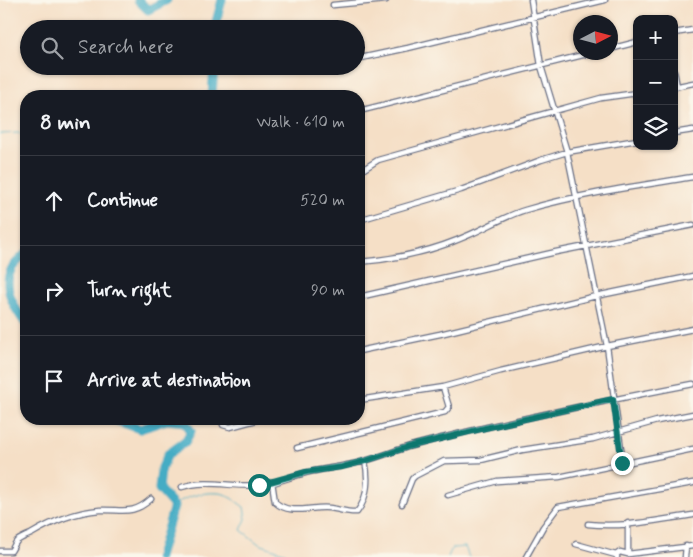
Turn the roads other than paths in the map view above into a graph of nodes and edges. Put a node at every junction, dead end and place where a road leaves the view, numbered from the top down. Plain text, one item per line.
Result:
1 (386, 0) edge
2 (532, 0) edge
3 (605, 0) edge
4 (333, 5) dead end
5 (534, 17) junction
6 (693, 30) edge
7 (678, 32) edge
8 (633, 43) edge
9 (618, 47) edge
10 (365, 57) edge
11 (573, 58) edge
12 (542, 66) junction
13 (693, 83) edge
14 (678, 86) edge
15 (633, 94) edge
16 (365, 110) edge
17 (554, 110) junction
18 (693, 130) edge
19 (678, 132) edge
20 (633, 141) edge
21 (566, 152) junction
22 (365, 168) edge
23 (693, 177) edge
24 (576, 197) junction
25 (365, 218) edge
26 (693, 225) edge
27 (586, 246) junction
28 (365, 262) edge
29 (693, 276) edge
30 (365, 296) edge
31 (596, 296) junction
32 (693, 330) edge
33 (608, 346) junction
34 (365, 350) edge
35 (693, 384) edge
36 (443, 386) junction
37 (365, 399) edge
38 (613, 399) junction
39 (693, 414) edge
40 (223, 425) edge
41 (238, 425) edge
42 (619, 432) junction
43 (297, 448) dead end
44 (693, 449) edge
45 (365, 461) junction
46 (622, 463) junction
47 (272, 482) junction
48 (693, 483) edge
49 (182, 487) dead end
50 (448, 495) dead end
51 (151, 499) dead end
52 (402, 504) dead end
53 (693, 515) edge
54 (628, 523) junction
55 (588, 524) dead end
56 (576, 544) dead end
57 (686, 546) junction
58 (693, 546) edge
59 (0, 551) edge
60 (628, 554) junction
61 (616, 556) edge
62 (526, 557) edge
63 (685, 557) edge

1 - 4 street
2 - 5 street
3 - 5 street
5 - 10 street
5 - 12 street
6 - 7 street
8 - 9 street
11 - 12 street
12 - 16 street
12 - 17 street
13 - 14 street
15 - 17 street
17 - 21 street
17 - 22 street
18 - 19 street
20 - 21 street
21 - 24 street
21 - 25 street
23 - 24 street
24 - 27 street
24 - 28 street
26 - 27 street
27 - 30 street
27 - 31 street
29 - 31 street
31 - 33 street
31 - 34 street
32 - 33 street
33 - 36 street
33 - 38 street
35 - 38 street
36 - 37 street
36 - 43 street
38 - 42 street
38 - 45 street
39 - 42 street
40 - 41 street
42 - 46 street
42 - 52 street
44 - 46 street
45 - 47 street
45 - 47 street
46 - 50 street
47 - 49 street
48 - 62 street
51 - 59 street
53 - 54 street
54 - 55 street
54 - 60 street
56 - 61 street
57 - 58 street
57 - 60 street
57 - 63 street
60 - 61 street

